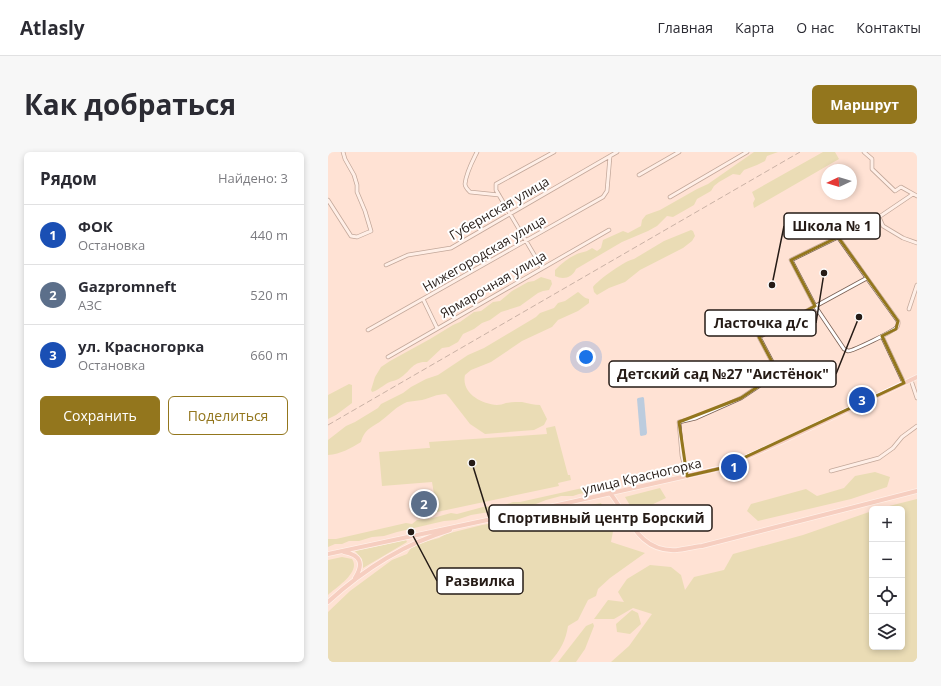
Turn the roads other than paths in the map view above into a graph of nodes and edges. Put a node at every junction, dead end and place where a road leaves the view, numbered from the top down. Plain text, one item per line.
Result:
1 (343, 152) edge
2 (477, 152) edge
3 (554, 152) edge
4 (616, 152) edge
5 (679, 152) edge
6 (747, 152) edge
7 (864, 152) edge
8 (610, 156) junction
9 (639, 175) dead end
10 (913, 194) junction
11 (499, 195) junction
12 (917, 196) edge
13 (670, 197) dead end
14 (328, 200) edge
15 (510, 213) junction
16 (879, 217) junction
17 (609, 230) dead end
18 (838, 237) junction
19 (526, 241) junction
20 (917, 243) edge
21 (386, 265) dead end
22 (542, 268) junction
23 (867, 278) junction
24 (917, 285) edge
25 (423, 299) junction
26 (814, 306) junction
27 (909, 309) dead end
28 (437, 328) junction
29 (368, 330) dead end
30 (882, 336) junction
31 (388, 357) dead end
32 (917, 377) edge
33 (911, 380) junction
34 (904, 383) junction
35 (917, 398) edge
36 (917, 426) edge
37 (831, 471) dead end
38 (687, 476) junction
39 (917, 491) edge
40 (610, 493) junction
41 (472, 523) junction
42 (343, 551) junction
43 (328, 554) edge
44 (354, 580) junction
45 (328, 602) edge

1 - 14 street
2 - 11 street
3 - 11 street
4 - 8 street, Губернская улица
5 - 9 street
6 - 13 street
7 - 10 street
8 - 15 street, Губернская улица
8 - 19 street, Нижегородская улица
10 - 12 street
10 - 16 street
11 - 15 street
15 - 19 street
15 - 21 street, Губернская улица
16 - 18 street
16 - 20 street
17 - 22 street, Ярмарочная улица
18 - 23 street
18 - 26 street
19 - 22 street
19 - 25 street, Нижегородская улица
22 - 28 street, Ярмарочная улица
23 - 26 street
23 - 30 street
24 - 27 street
25 - 28 street
25 - 29 street, Нижегородская улица
26 - 30 street
26 - 38 street
28 - 31 street, Ярмарочная улица
30 - 34 street
32 - 33 main road, улица Красногорка
33 - 34 main road, улица Красногорка
33 - 35 street
34 - 38 main road, улица Красногорка
36 - 37 street
38 - 40 main road, улица Красногорка
39 - 40 main road
40 - 41 main road, улица Красногорка
41 - 42 main road
41 - 44 main road
42 - 43 main road
42 - 44 main road
44 - 45 main road

